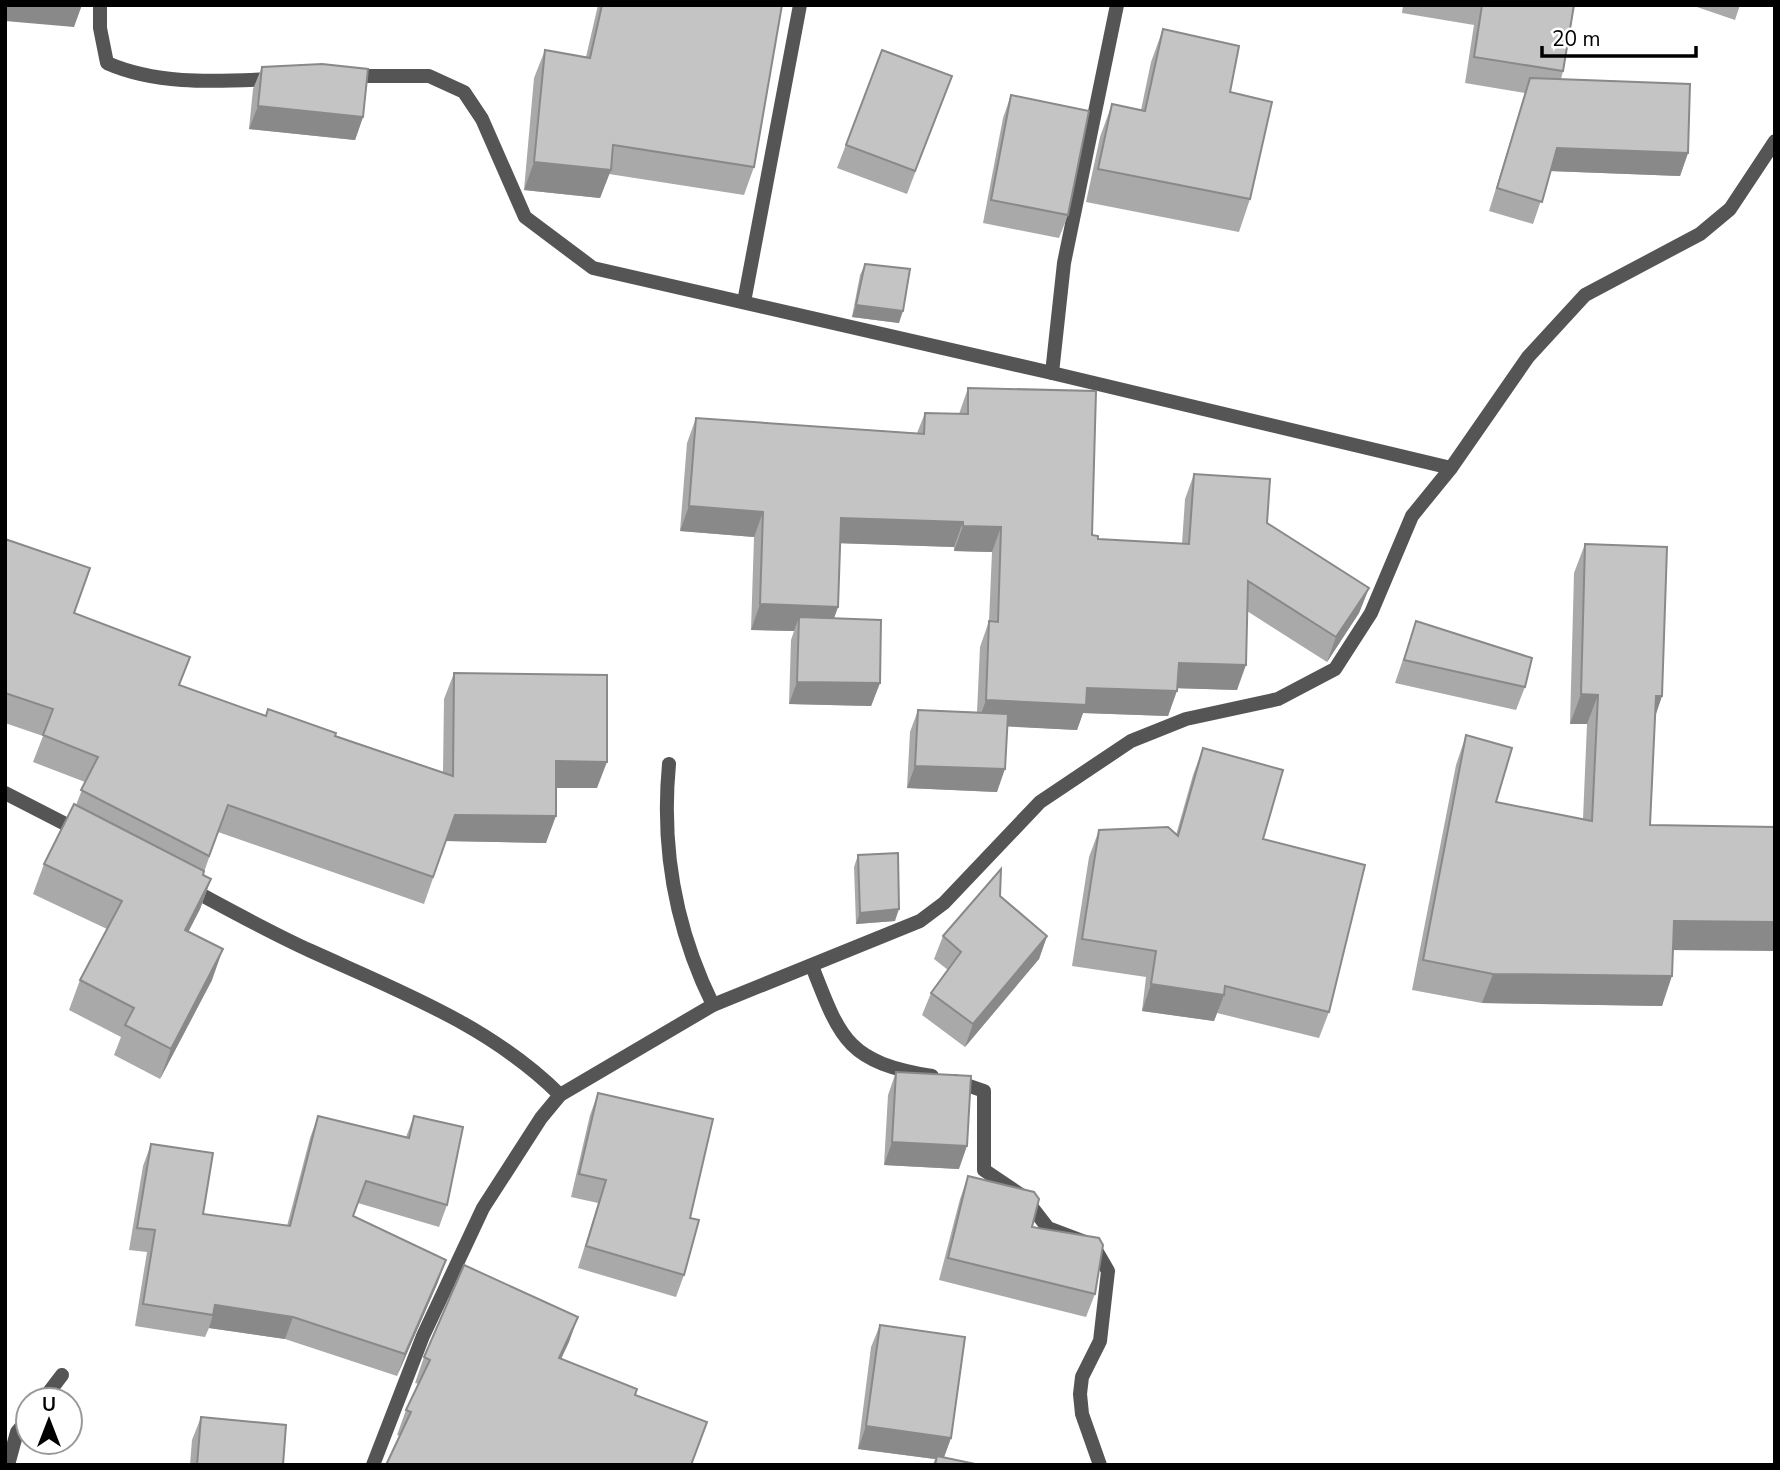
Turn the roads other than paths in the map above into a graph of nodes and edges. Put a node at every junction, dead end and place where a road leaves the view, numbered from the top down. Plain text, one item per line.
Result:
1 (100, 5) edge
2 (800, 5) edge
3 (1117, 5) edge
4 (327, 76) edge
5 (287, 78) edge
6 (1775, 141) edge
7 (744, 302) junction
8 (1052, 373) junction
9 (1451, 468) junction
10 (669, 764) dead end
11 (5, 793) edge
12 (90, 837) edge
13 (176, 881) edge
14 (812, 966) junction
15 (713, 1005) junction
16 (560, 1095) junction
17 (62, 1375) dead end
18 (54, 1386) edge
19 (14, 1443) edge
20 (8, 1465) edge
21 (373, 1465) edge
22 (1100, 1465) edge

1 - 5 street
2 - 7 street
3 - 8 street
4 - 7 street
6 - 9 street
7 - 8 street
8 - 9 street
9 - 14 street
10 - 15 street
11 - 12 street
13 - 16 street
14 - 15 street
14 - 22 street
15 - 16 street
16 - 21 street
17 - 18 street
19 - 20 street

